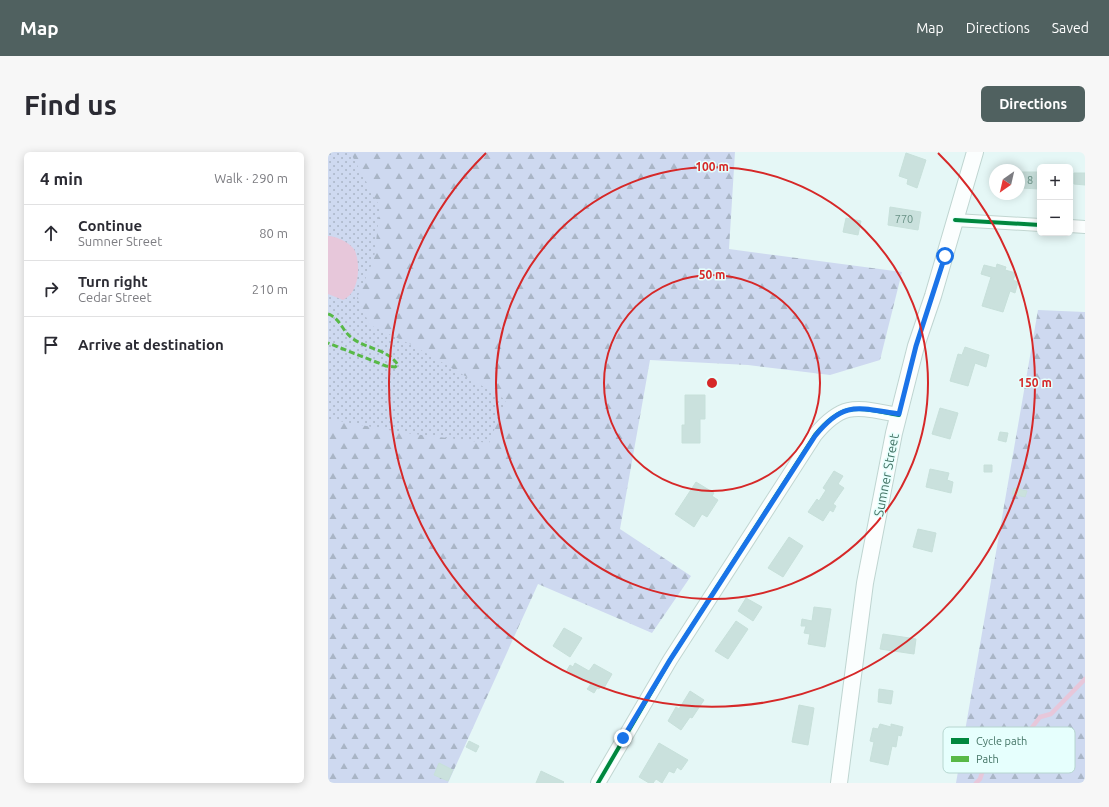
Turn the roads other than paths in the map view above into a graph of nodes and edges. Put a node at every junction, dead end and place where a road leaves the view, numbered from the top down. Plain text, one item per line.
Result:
1 (976, 152) edge
2 (955, 220) junction
3 (1037, 224) edge
4 (1073, 226) edge
5 (1085, 227) edge
6 (899, 414) junction
7 (598, 783) edge
8 (839, 783) edge

1 - 2 main road, Sumner Street
2 - 3 street
2 - 6 main road, Sumner Street
4 - 5 street
6 - 7 street
6 - 8 main road, Sumner Street

